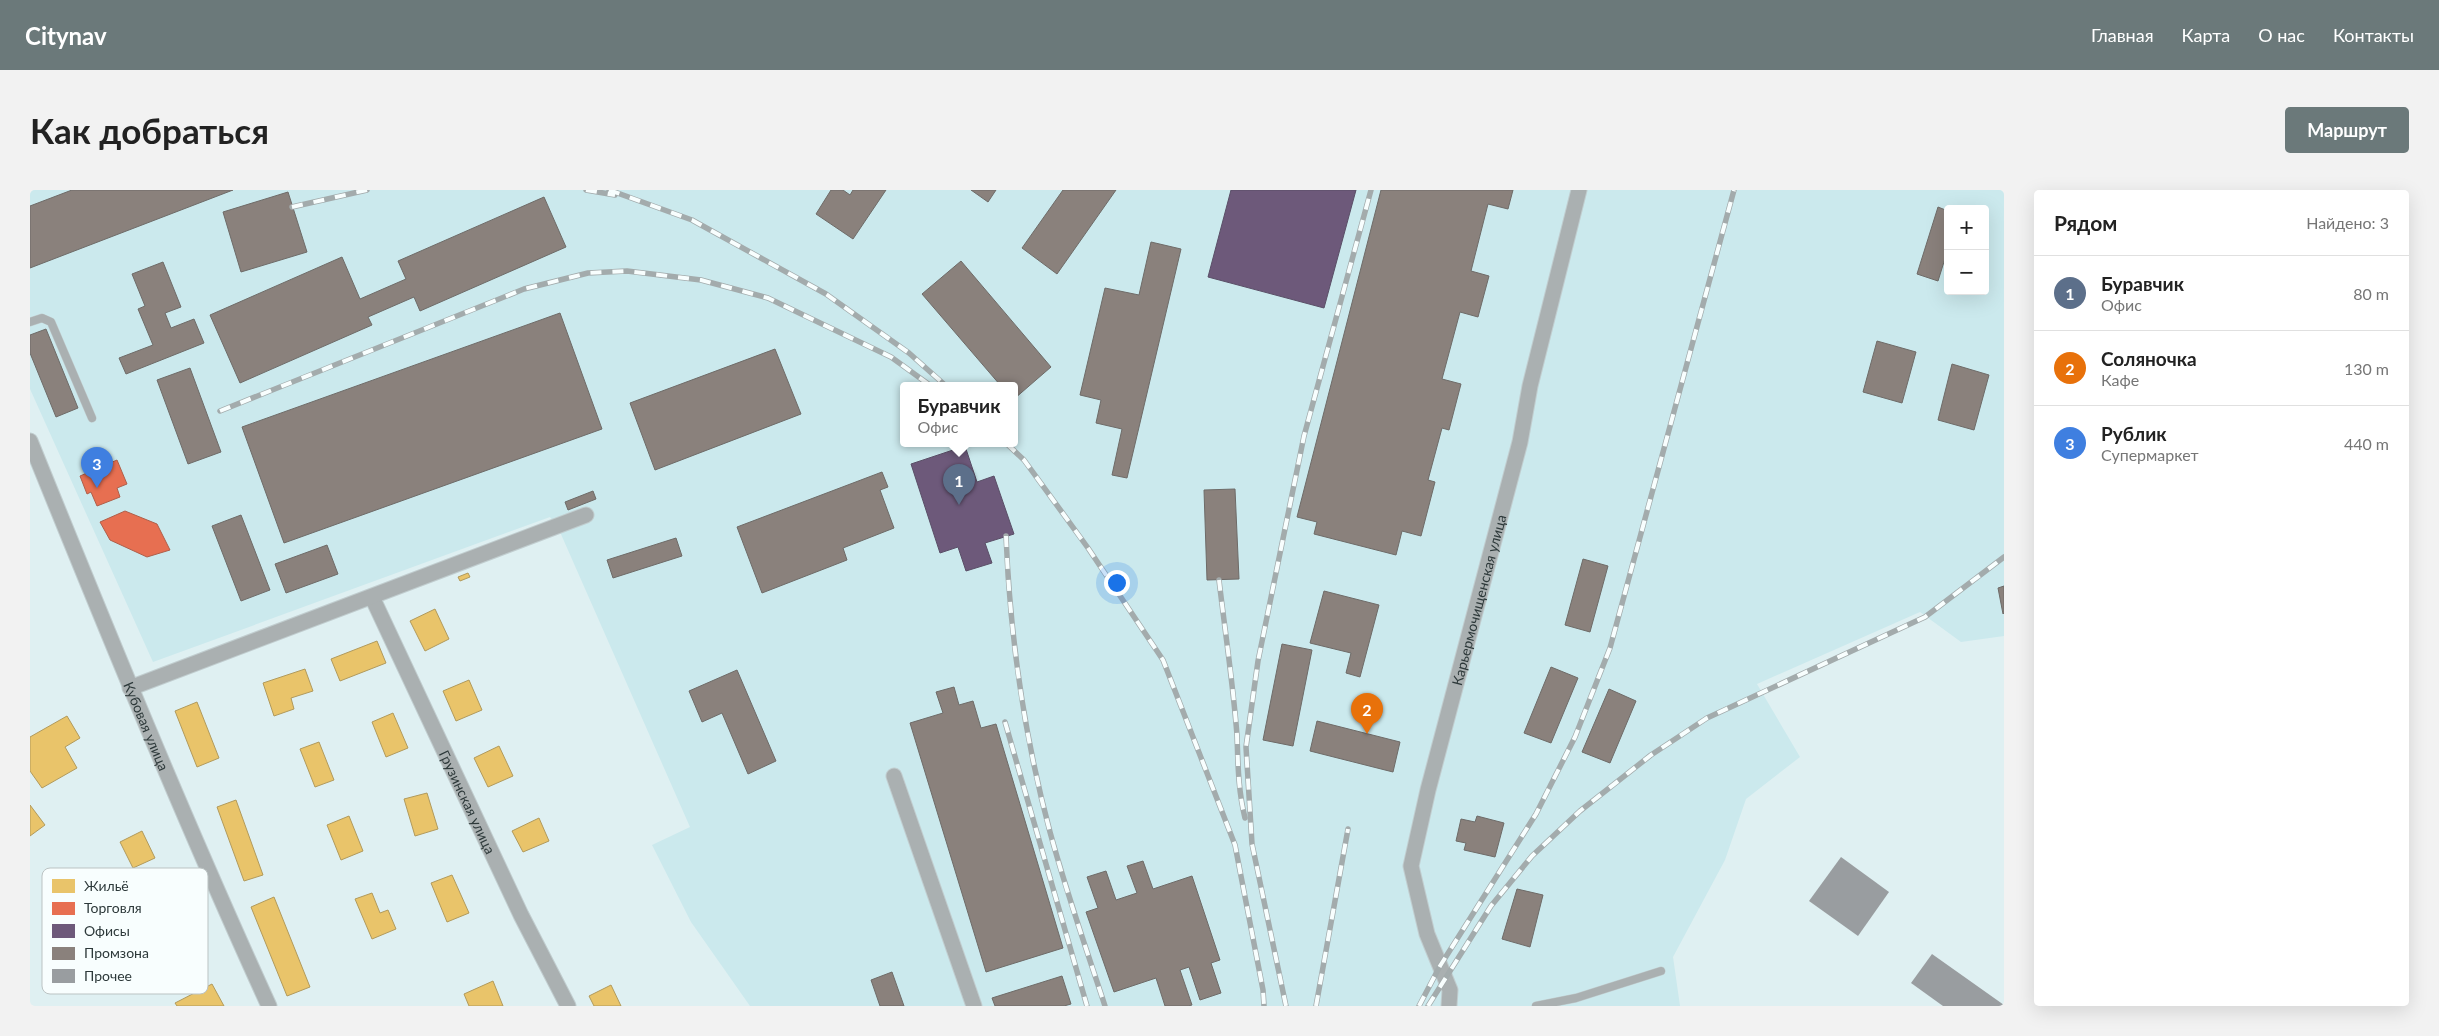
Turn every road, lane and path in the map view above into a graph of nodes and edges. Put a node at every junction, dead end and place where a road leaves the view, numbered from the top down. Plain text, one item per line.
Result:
1 (1579, 190) edge
2 (30, 322) edge
3 (92, 418) dead end
4 (30, 441) edge
5 (586, 515) dead end
6 (372, 596) junction
7 (130, 688) junction
8 (894, 776) dead end
9 (207, 868) edge
10 (208, 870) edge
11 (1661, 971) dead end
12 (269, 1006) edge
13 (568, 1006) edge
14 (974, 1006) edge
15 (1449, 1006) edge
16 (1536, 1006) edge

1 - 15 street, Карьермочищенская улица
2 - 3 lane
4 - 7 street, Кубовая улица
5 - 6 street
6 - 7 street
6 - 13 street, Грузинская улица
7 - 9 street, Кубовая улица
8 - 14 street
10 - 12 street, Кубовая улица
11 - 16 lane

